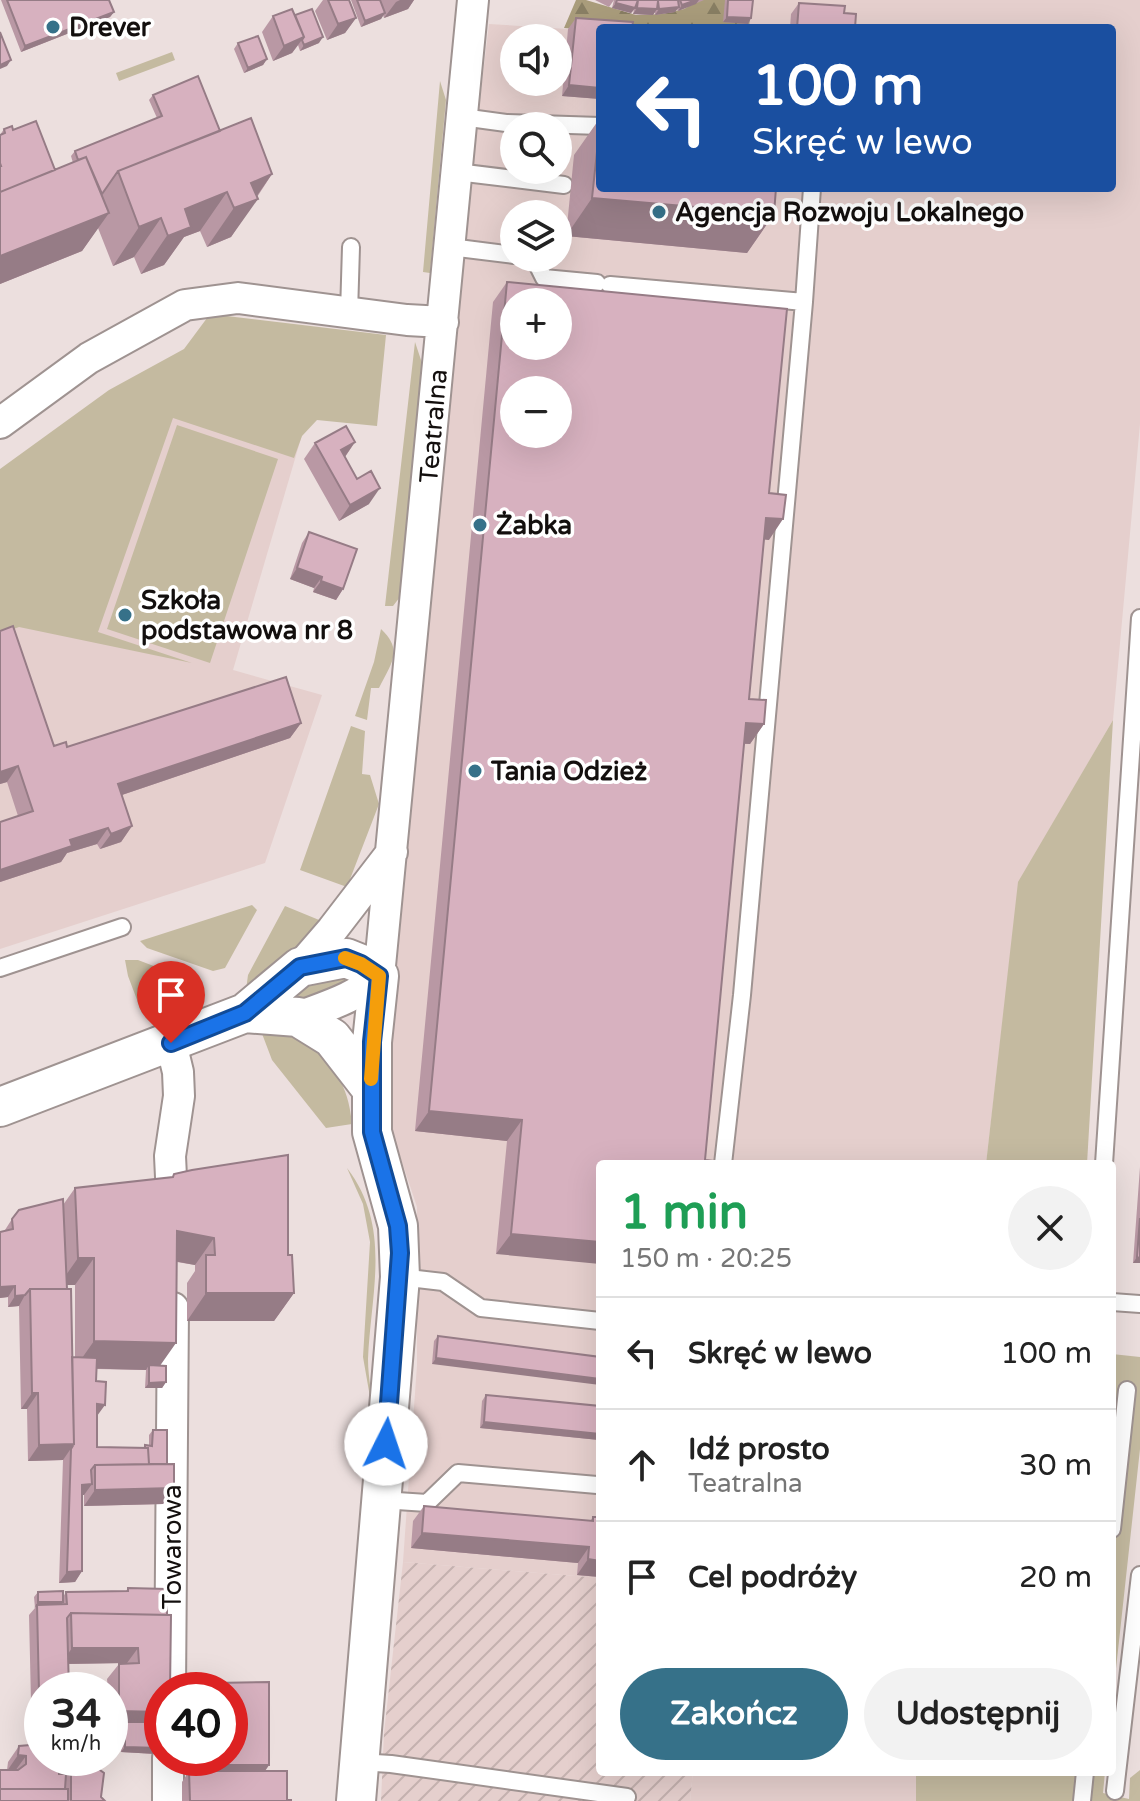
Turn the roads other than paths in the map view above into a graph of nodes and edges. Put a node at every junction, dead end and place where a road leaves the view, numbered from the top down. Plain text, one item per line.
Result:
1 (473, 0) edge
2 (462, 117) junction
3 (596, 126) edge
4 (457, 172) junction
5 (564, 185) dead end
6 (812, 192) edge
7 (351, 247) dead end
8 (450, 247) junction
9 (500, 253) edge
10 (541, 272) edge
11 (804, 302) junction
12 (349, 313) junction
13 (443, 322) junction
14 (0, 423) edge
15 (1140, 618) edge
16 (392, 852) junction
17 (122, 927) dead end
18 (300, 967) junction
19 (0, 968) edge
20 (379, 976) junction
21 (245, 1013) junction
22 (298, 1017) junction
23 (171, 1043) junction
24 (370, 1087) junction
25 (0, 1107) edge
26 (723, 1160) edge
27 (1104, 1160) edge
28 (172, 1198) edge
29 (173, 1277) edge
30 (400, 1277) junction
31 (1116, 1302) edge
32 (1140, 1304) edge
33 (596, 1321) edge
34 (1127, 1390) dead end
35 (596, 1485) edge
36 (1116, 1492) edge
37 (382, 1500) junction
38 (1140, 1575) edge
39 (1136, 1656) edge
40 (170, 1672) edge
41 (359, 1762) junction
42 (168, 1776) edge
43 (1085, 1776) edge
44 (1115, 1791) dead end
45 (627, 1797) dead end
46 (168, 1801) edge
47 (356, 1801) edge
48 (1082, 1801) edge

1 - 2 street, Teatralna
2 - 3 lane
2 - 4 street, Teatralna
4 - 5 lane
4 - 8 street, Teatralna
6 - 11 lane
7 - 12 lane
8 - 9 lane
8 - 13 street, Teatralna
10 - 11 lane
11 - 26 lane
12 - 13 street
12 - 14 street
13 - 16 street, Teatralna
15 - 27 lane
16 - 18 street
16 - 20 street, Teatralna
17 - 19 lane
18 - 20 street
18 - 21 street
20 - 22 street
20 - 24 street
21 - 22 street
21 - 23 street
22 - 24 street
23 - 25 street
23 - 28 street
24 - 30 street
29 - 40 street, Towarowa
30 - 33 lane
30 - 37 street
31 - 32 lane
34 - 36 lane
35 - 37 lane
37 - 41 street
38 - 39 lane
39 - 44 lane
41 - 45 lane
41 - 47 street
42 - 46 street
43 - 48 lane

